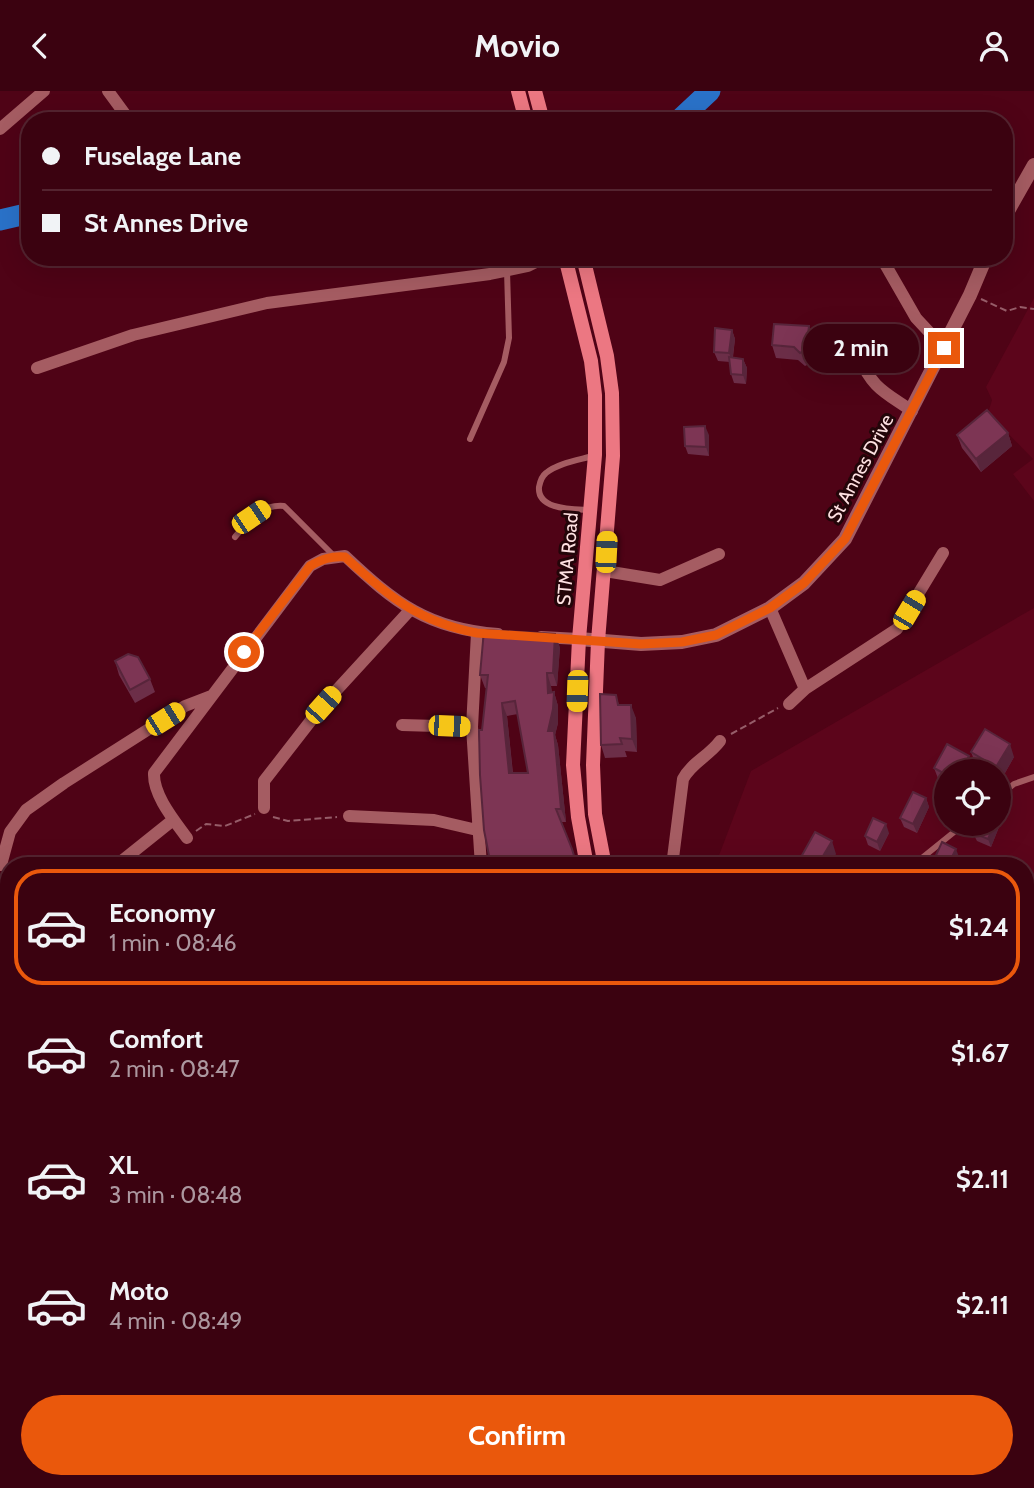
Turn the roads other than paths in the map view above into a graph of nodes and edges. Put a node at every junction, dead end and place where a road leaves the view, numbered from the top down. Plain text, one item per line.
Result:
1 (43, 91) edge
2 (108, 91) edge
3 (519, 91) edge
4 (535, 91) edge
5 (123, 112) edge
6 (524, 112) edge
7 (541, 112) edge
8 (0, 129) edge
9 (1034, 165) edge
10 (1013, 202) edge
11 (528, 266) edge
12 (567, 266) edge
13 (585, 266) edge
14 (886, 266) edge
15 (982, 266) edge
16 (507, 271) junction
17 (944, 348) junction
18 (858, 355) dead end
19 (37, 367) dead end
20 (912, 411) junction
21 (470, 439) dead end
22 (595, 455) junction
23 (590, 510) junction
24 (234, 537) dead end
25 (943, 553) dead end
26 (719, 554) dead end
27 (334, 556) junction
28 (605, 572) junction
29 (770, 608) junction
30 (411, 609) junction
31 (477, 633) junction
32 (579, 639) junction
33 (598, 641) junction
34 (805, 689) junction
35 (211, 695) junction
36 (789, 704) road end
37 (402, 725) dead end
38 (472, 727) junction
39 (720, 741) road end
40 (1034, 777) edge
41 (1011, 786) edge
42 (264, 808) road end
43 (349, 815) road end
44 (173, 820) junction
45 (477, 830) junction
46 (949, 836) edge
47 (187, 838) road end
48 (3, 857) edge
49 (126, 857) edge
50 (480, 857) edge
51 (585, 857) edge
52 (603, 857) edge
53 (672, 857) edge
54 (923, 857) edge

1 - 8 street
2 - 5 street
3 - 6 main road
4 - 7 main road
9 - 10 street
11 - 16 street
12 - 22 main road, STMA Road
13 - 28 main road, STMA Road
14 - 17 street
15 - 17 street, St Annes Drive
16 - 19 street
16 - 21 lane
17 - 20 street, St Annes Drive
18 - 20 street
20 - 29 street, St Annes Drive
22 - 23 main road, STMA Road
22 - 23 lane
23 - 32 main road, STMA Road
24 - 27 lane
25 - 34 street
26 - 28 street
27 - 30 street
27 - 35 street
28 - 33 main road, STMA Road
29 - 33 street, St Annes Drive
29 - 34 street
30 - 31 street
30 - 42 street
31 - 32 street
31 - 38 street
32 - 33 street, St Annes Drive
32 - 51 main road, STMA Road
33 - 52 main road, STMA Road
34 - 36 street
35 - 44 street
35 - 48 street
37 - 38 street
38 - 45 street
39 - 53 street
40 - 41 lane
43 - 45 street
44 - 47 street
44 - 49 street
45 - 50 street
46 - 54 lane

